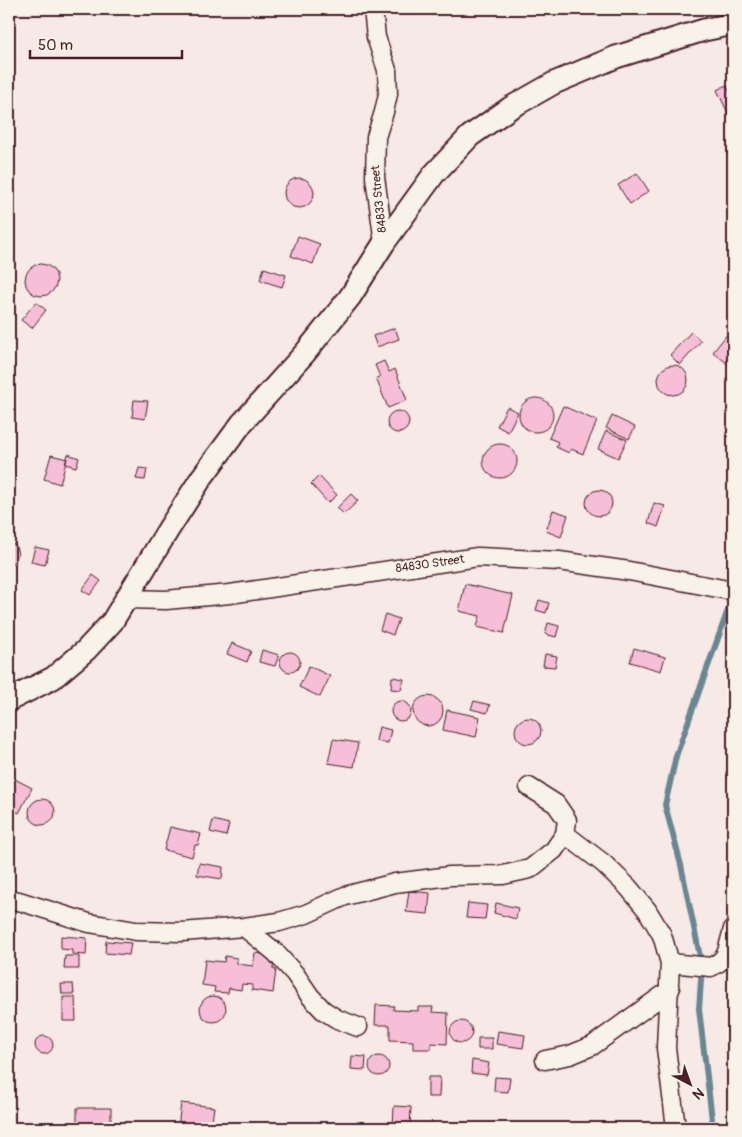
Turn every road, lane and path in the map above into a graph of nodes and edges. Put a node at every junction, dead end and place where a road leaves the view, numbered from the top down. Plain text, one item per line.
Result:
1 (373, 9) edge
2 (733, 24) edge
3 (384, 244) junction
4 (733, 591) edge
5 (126, 599) junction
6 (9, 700) edge
7 (529, 787) dead end
8 (565, 834) junction
9 (12, 896) edge
10 (244, 927) junction
11 (733, 929) edge
12 (670, 962) junction
13 (670, 990) junction
14 (358, 1028) dead end
15 (545, 1060) dead end
16 (676, 1128) edge

1 - 3 street, 84833 Street
2 - 3 street
3 - 5 street
4 - 5 street, 84830 Street
5 - 6 street
7 - 8 street
8 - 10 street
8 - 12 street
9 - 10 street
10 - 14 street
11 - 12 street
12 - 13 street
13 - 15 street
13 - 16 street

